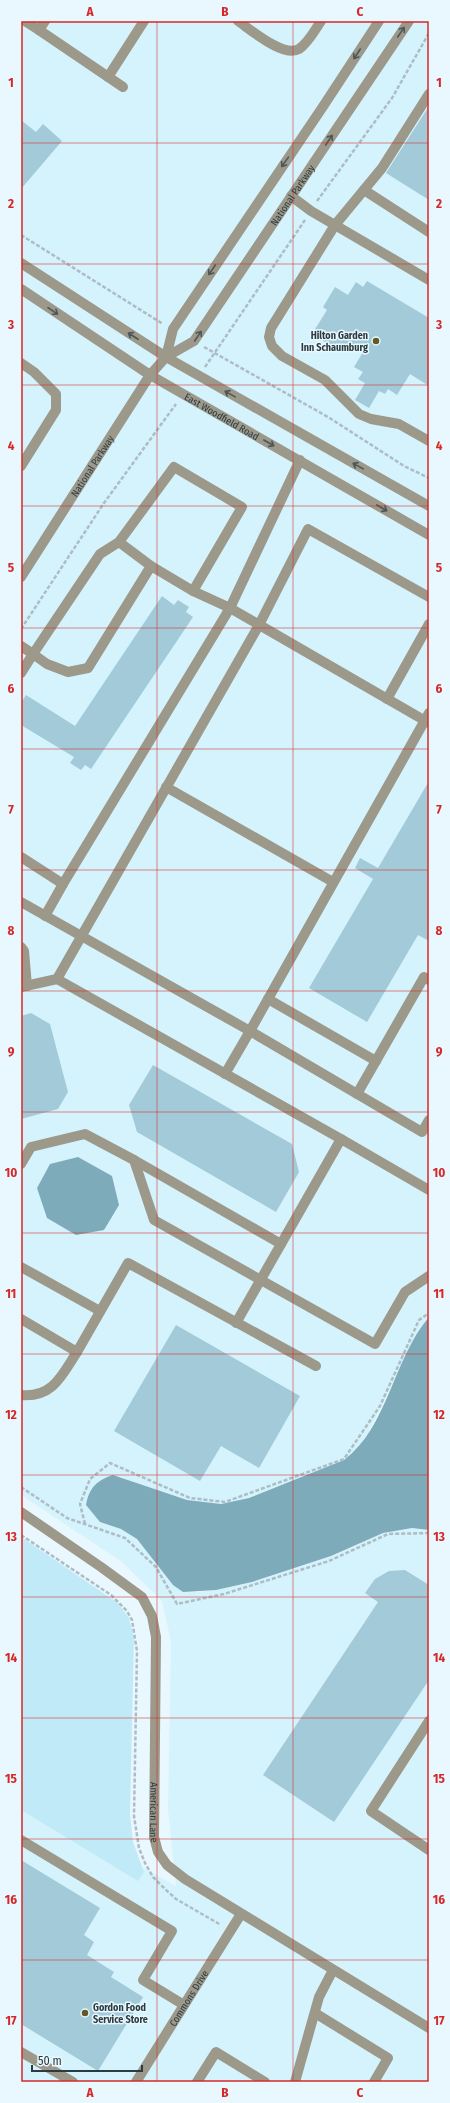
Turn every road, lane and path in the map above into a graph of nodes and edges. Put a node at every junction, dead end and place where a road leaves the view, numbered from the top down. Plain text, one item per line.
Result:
1 (25, 21) edge
2 (45, 21) edge
3 (144, 21) edge
4 (238, 21) edge
5 (321, 21) edge
6 (379, 21) edge
7 (408, 21) edge
8 (39, 30) junction
9 (429, 33) edge
10 (108, 77) junction
11 (124, 87) dead end
12 (429, 94) edge
13 (364, 190) junction
14 (291, 196) junction
15 (311, 211) junction
16 (335, 225) junction
17 (429, 232) edge
18 (21, 235) edge
19 (21, 263) edge
20 (429, 280) edge
21 (21, 290) edge
22 (154, 319) dead end
23 (166, 357) junction
24 (21, 363) edge
25 (150, 375) junction
26 (168, 414) dead end
27 (429, 441) edge
28 (300, 460) junction
29 (21, 466) edge
30 (429, 478) edge
31 (429, 506) edge
32 (429, 535) edge
33 (119, 542) junction
34 (151, 566) junction
35 (21, 577) edge
36 (192, 590) junction
37 (429, 597) edge
38 (230, 608) junction
39 (429, 624) edge
40 (259, 625) junction
41 (21, 629) edge
42 (21, 646) edge
43 (33, 654) junction
44 (21, 673) edge
45 (387, 699) junction
46 (427, 719) edge
47 (166, 787) junction
48 (21, 857) edge
49 (333, 882) junction
50 (64, 884) junction
51 (21, 902) edge
52 (45, 916) junction
53 (80, 936) junction
54 (21, 947) edge
55 (429, 968) edge
56 (57, 979) junction
57 (426, 979) edge
58 (24, 987) edge
59 (268, 999) junction
60 (250, 1031) junction
61 (376, 1061) junction
62 (225, 1074) junction
63 (357, 1094) junction
64 (429, 1120) edge
65 (341, 1139) junction
66 (134, 1160) junction
67 (21, 1164) edge
68 (429, 1190) edge
69 (281, 1244) junction
70 (21, 1266) edge
71 (429, 1276) edge
72 (260, 1280) junction
73 (100, 1311) junction
74 (429, 1313) edge
75 (21, 1319) edge
76 (236, 1323) junction
77 (77, 1352) junction
78 (316, 1366) dead end
79 (21, 1395) edge
80 (21, 1487) edge
81 (21, 1512) edge
82 (85, 1524) junction
83 (429, 1533) edge
84 (21, 1535) edge
85 (429, 1721) edge
86 (21, 1840) edge
87 (429, 1850) edge
88 (241, 1914) junction
89 (230, 1931) junction
90 (333, 1970) junction
91 (184, 2006) junction
92 (315, 2013) junction
93 (429, 2028) edge
94 (21, 2052) edge
95 (74, 2082) edge
96 (136, 2082) edge
97 (197, 2082) edge
98 (265, 2082) edge
99 (295, 2082) edge
100 (374, 2082) edge

1 - 8 street
2 - 8 street
3 - 10 street
4 - 5 street
6 -> 23 street, National Parkway
14 -> 7 street, National Parkway
8 - 10 street
9 - 15 path
10 - 11 street
12 - 13 street
13 - 16 street
13 - 17 street
14 - 15 street
23 -> 14 street, National Parkway
15 - 16 street
15 - 30 path
16 - 20 street
16 - 27 street
18 - 22 path
23 -> 19 street
21 -> 25 street, East Woodfield Road
23 - 25 street, National Parkway
31 -> 23 street
24 - 29 street
25 -> 28 street, East Woodfield Road
25 - 35 street, National Parkway
26 - 41 path
28 -> 32 street, East Woodfield Road
28 - 38 street
33 - 34 street
33 - 36 street
33 - 43 street
34 - 36 street
34 - 43 street
36 - 38 street
37 - 40 street
38 - 40 street
38 - 50 street
39 - 45 street
40 - 45 street
40 - 47 street
42 - 43 street
43 - 44 street
45 - 46 street
46 - 49 street
47 - 49 street
47 - 53 street
48 - 50 street
49 - 59 street
50 - 52 street
51 - 52 street
52 - 53 street
53 - 56 street
53 - 60 street
54 - 58 street
55 - 57 street
56 - 58 street
56 - 62 street
57 - 61 street
59 - 60 street
59 - 61 street
60 - 62 street
60 - 63 street
61 - 63 street
62 - 65 street
63 - 64 street
65 - 68 street
65 - 69 street
66 - 67 street
66 - 69 street
66 - 72 street
69 - 72 street
70 - 73 street
71 - 72 street
72 - 76 street
73 - 76 street
73 - 77 street
74 - 82 path
75 - 77 street
76 - 78 street
77 - 79 street
80 - 82 path
81 - 88 street, American Lane
82 - 83 path
84 - 89 path
85 - 87 street
86 - 91 street
88 - 89 street, Commons Drive
88 - 90 street, American Lane
89 - 91 street, Commons Drive
90 - 92 street
90 - 93 street, American Lane
91 - 96 street, Commons Drive
92 - 99 street
92 - 100 street
94 - 95 street
97 - 98 street

